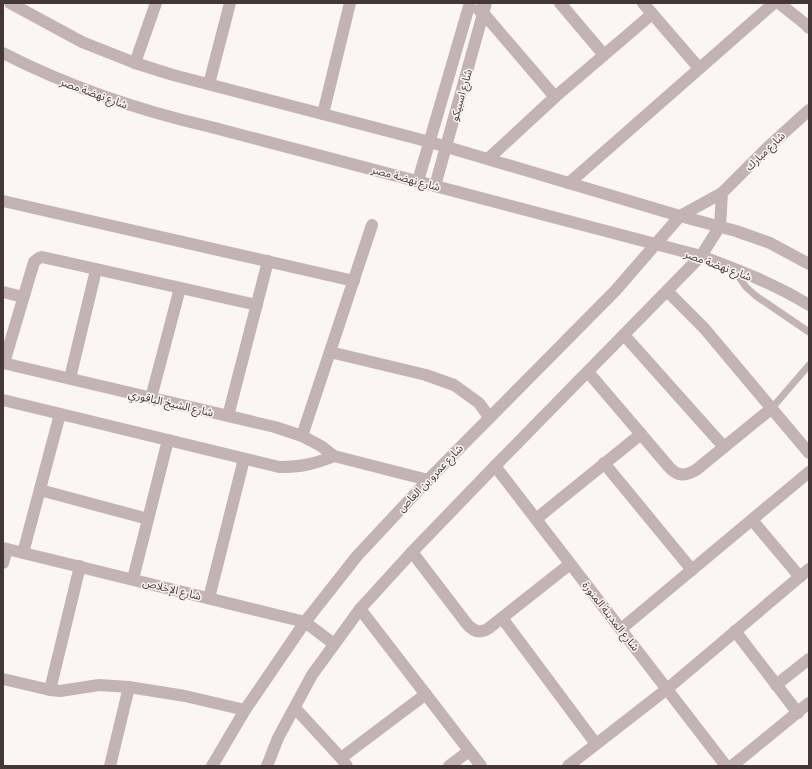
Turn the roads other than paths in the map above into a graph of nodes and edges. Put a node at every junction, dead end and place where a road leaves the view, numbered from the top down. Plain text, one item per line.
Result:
1 (10, 3) edge
2 (156, 3) edge
3 (230, 3) edge
4 (350, 3) edge
5 (470, 3) edge
6 (560, 3) edge
7 (643, 3) edge
8 (774, 3) edge
9 (779, 3) edge
10 (485, 9) edge
11 (652, 14) junction
12 (809, 28) edge
13 (3, 53) edge
14 (604, 55) junction
15 (135, 63) junction
16 (699, 68) junction
17 (209, 84) junction
18 (555, 97) junction
19 (809, 110) edge
20 (323, 114) junction
21 (430, 142) junction
22 (446, 147) junction
23 (488, 159) junction
24 (418, 182) junction
25 (569, 183) junction
26 (435, 186) junction
27 (722, 193) junction
28 (3, 201) edge
29 (680, 216) junction
30 (372, 225) dead end
31 (720, 226) junction
32 (656, 244) junction
33 (701, 256) junction
34 (268, 261) junction
35 (809, 264) edge
36 (730, 267) junction
37 (96, 270) junction
38 (354, 280) junction
39 (180, 288) junction
40 (667, 291) junction
41 (3, 292) edge
42 (23, 297) junction
43 (257, 305) junction
44 (809, 305) edge
45 (809, 332) edge
46 (624, 335) junction
47 (330, 352) junction
48 (3, 363) edge
49 (809, 365) edge
50 (588, 372) junction
51 (70, 378) junction
52 (151, 398) junction
53 (3, 402) edge
54 (772, 408) junction
55 (60, 414) junction
56 (228, 416) junction
57 (489, 417) junction
58 (641, 434) junction
59 (302, 436) junction
60 (168, 440) junction
61 (724, 447) junction
62 (809, 453) edge
63 (334, 456) junction
64 (244, 459) junction
65 (604, 463) junction
66 (495, 466) junction
67 (809, 472) edge
68 (428, 480) junction
69 (40, 490) junction
70 (148, 519) junction
71 (536, 519) junction
72 (752, 520) junction
73 (5, 548) edge
74 (412, 552) junction
75 (23, 553) junction
76 (3, 563) edge
77 (570, 564) junction
78 (80, 566) junction
79 (692, 570) junction
80 (804, 573) edge
81 (133, 579) junction
82 (209, 598) junction
83 (360, 609) junction
84 (502, 618) junction
85 (305, 622) junction
86 (621, 629) junction
87 (735, 632) junction
88 (334, 644) junction
89 (809, 659) edge
90 (3, 679) edge
91 (776, 685) junction
92 (129, 687) junction
93 (667, 689) junction
94 (50, 690) junction
95 (426, 694) junction
96 (809, 703) edge
97 (295, 708) junction
98 (246, 710) junction
99 (798, 712) junction
100 (596, 744) junction
101 (469, 751) junction
102 (344, 762) edge
103 (110, 766) edge
104 (212, 766) edge
105 (267, 766) edge
106 (449, 766) edge
107 (481, 766) edge
108 (568, 766) edge
109 (726, 766) edge
110 (732, 766) edge

1 - 15 street
2 - 15 street
3 - 17 street
4 - 20 street
5 - 10 street
5 - 21 street, شارع اسبيكو
6 - 14 street
7 - 11 street
8 - 16 street
9 - 12 street
10 - 18 street
10 - 22 street, شارع اسبيكو
11 - 14 street
11 - 16 street
13 - 24 street, شارع نهضة مصر
14 - 18 street
15 - 17 street
16 - 25 street
17 - 20 street
18 - 23 street
19 - 27 street, شارع مبارك
20 - 21 street
21 - 22 street
21 - 24 street, شارع اسبيكو
22 - 23 street
22 - 26 street, شارع اسبيكو
23 - 25 street
24 - 26 street, شارع نهضة مصر
25 - 29 street
26 - 32 street, شارع نهضة مصر
27 - 29 street, شارع مبارك
27 - 31 street
28 - 34 street
29 - 31 street
29 - 32 street, شارع عمرو بن العاص
30 - 38 street
31 - 33 street
31 - 35 street
32 - 33 street, شارع نهضة مصر
32 - 57 street, شارع عمرو بن العاص
33 - 36 street, شارع نهضة مصر
33 - 40 street
34 - 38 street
34 - 43 street
36 - 44 street, شارع نهضة مصر
36 - 45 lane
37 - 39 street
37 - 42 street
37 - 51 street
38 - 47 street
39 - 43 street
39 - 52 street
40 - 46 street
40 - 54 street
41 - 42 street
42 - 48 street
43 - 56 street
46 - 50 street
46 - 61 street
47 - 57 street
47 - 59 street
48 - 51 street, شارع الشيخ الباقوري
49 - 54 lane
50 - 58 street
50 - 66 street
51 - 52 street, شارع الشيخ الباقوري
52 - 56 street, شارع الشيخ الباقوري
53 - 55 street
54 - 61 street
54 - 62 street
55 - 60 street
55 - 69 street
56 - 59 street, شارع الشيخ الباقوري
57 - 68 street, شارع عمرو بن العاص
58 - 61 street
58 - 65 street
59 - 63 street, شارع الشيخ الباقوري
60 - 64 street
60 - 70 street
63 - 64 street
63 - 68 street, شارع الشيخ الباقوري
64 - 82 street
65 - 71 street
65 - 79 street
66 - 71 street, شارع المدينة المنورة
66 - 74 street
67 - 72 street
68 - 85 street, شارع عمرو بن العاص
69 - 70 street
69 - 75 street
70 - 81 street
71 - 77 street, شارع المدينة المنورة
72 - 79 street
72 - 80 street
73 - 75 street, شارع الإخلاص
73 - 76 street
74 - 83 street
74 - 84 street
75 - 78 street, شارع الإخلاص
77 - 84 street
77 - 86 street, شارع المدينة المنورة
78 - 81 street, شارع الإخلاص
78 - 94 street
79 - 86 street
80 - 87 street
81 - 82 street, شارع الإخلاص
82 - 85 street, شارع الإخلاص
83 - 88 street
83 - 95 street
84 - 100 street
85 - 88 street, شارع الإخلاص
85 - 98 street, شارع عمرو بن العاص
86 - 93 street, شارع المدينة المنورة
87 - 91 street
87 - 93 street
88 - 97 street
89 - 91 street
90 - 94 street
91 - 99 street
92 - 94 street
92 - 98 street
92 - 103 street
93 - 100 street
93 - 109 street, شارع المدينة المنورة
95 - 101 street
95 - 102 street
96 - 99 street
97 - 102 street
97 - 105 street
98 - 104 street, شارع عمرو بن العاص
99 - 110 street
100 - 108 street
101 - 106 street
101 - 107 street

